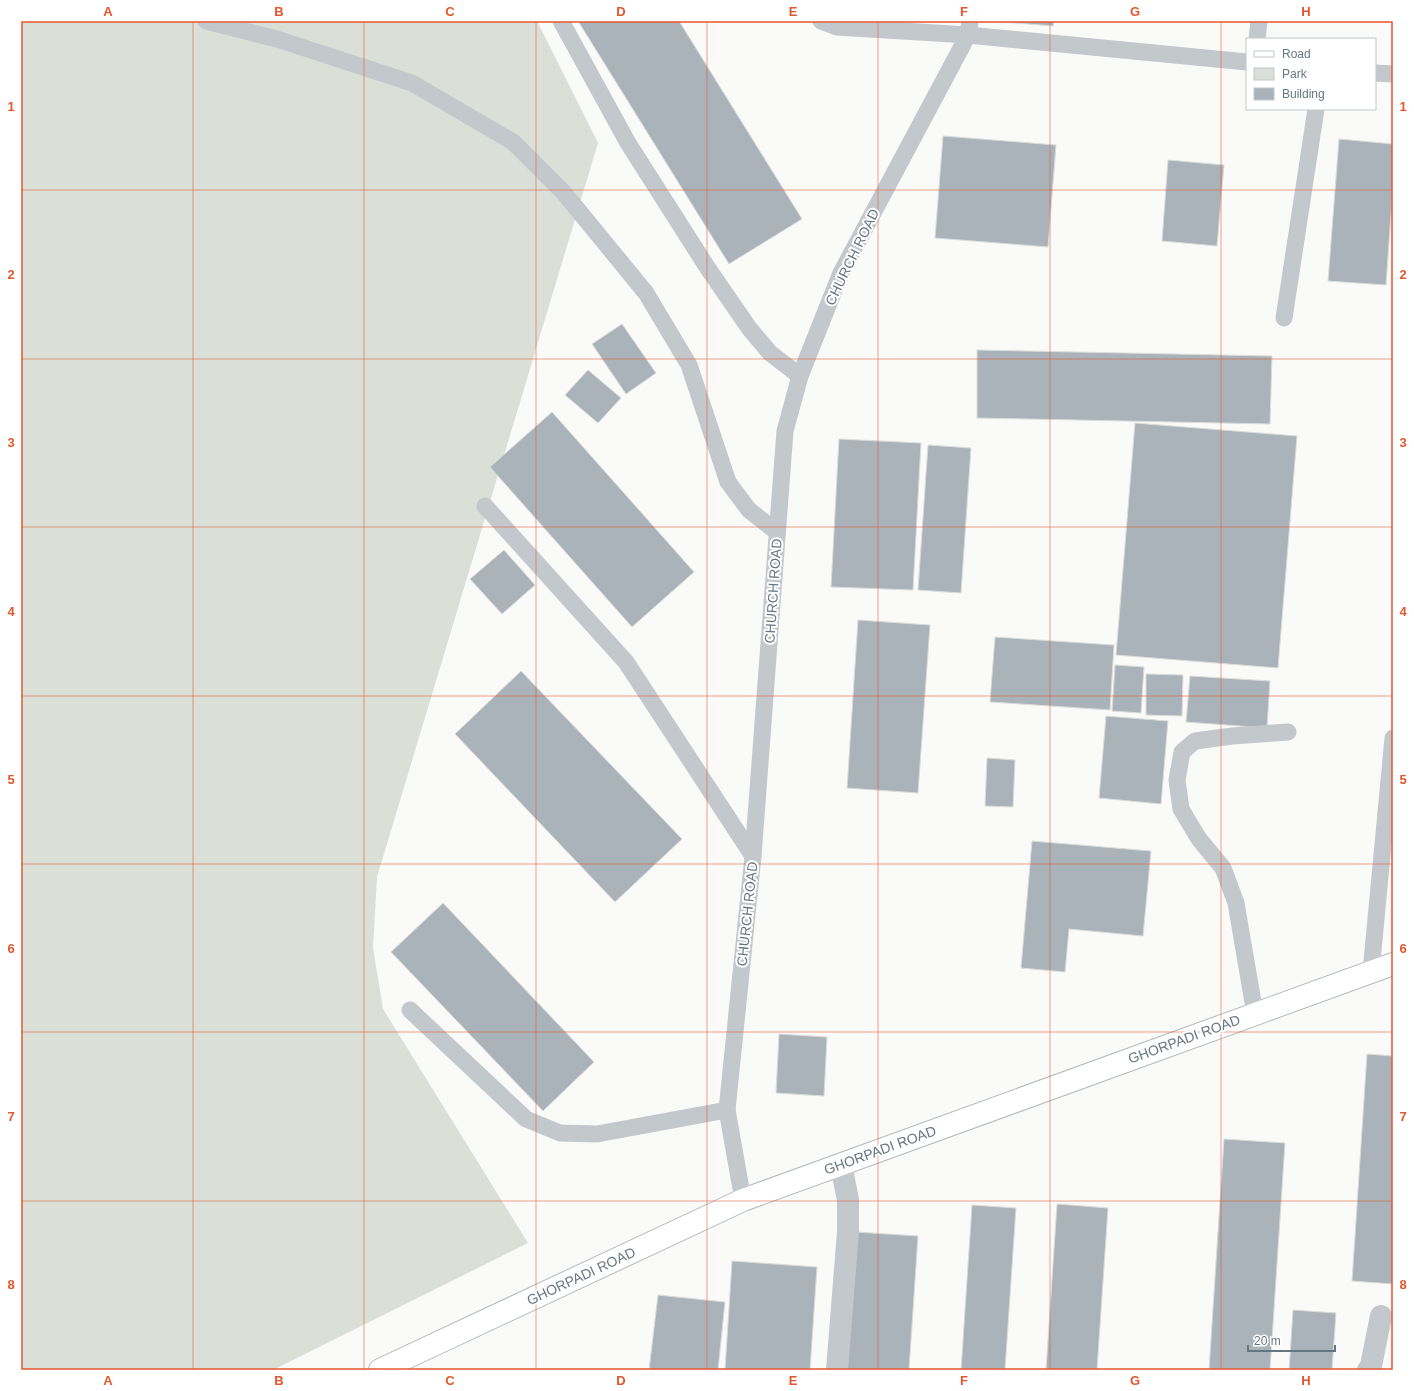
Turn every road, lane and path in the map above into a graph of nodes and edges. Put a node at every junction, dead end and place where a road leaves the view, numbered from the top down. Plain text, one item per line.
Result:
1 (206, 21) edge
2 (561, 21) edge
3 (821, 21) edge
4 (1259, 21) edge
5 (969, 28) edge
6 (1257, 38) edge
7 (1246, 62) edge
8 (1376, 73) edge
9 (1393, 74) edge
10 (1316, 110) edge
11 (1284, 318) dead end
12 (800, 376) junction
13 (485, 506) dead end
14 (777, 532) junction
15 (1288, 732) dead end
16 (1393, 738) edge
17 (753, 856) junction
18 (1393, 964) edge
19 (1371, 972) junction
20 (410, 1010) dead end
21 (1255, 1014) junction
22 (727, 1110) junction
23 (841, 1165) junction
24 (743, 1200) junction
25 (1381, 1316) dead end
26 (380, 1370) edge
27 (837, 1370) edge
28 (1368, 1370) edge

1 - 14 lane
2 - 12 lane
3 - 5 lane
4 - 6 lane
5 - 7 lane
5 - 12 lane, CHURCH ROAD
8 - 9 lane
10 - 11 lane
12 - 14 lane, CHURCH ROAD
13 - 17 lane
14 - 17 lane, CHURCH ROAD
15 - 21 lane
16 - 19 lane
17 - 22 lane, CHURCH ROAD
18 - 19 main road, GHORPADI ROAD
19 - 21 main road, GHORPADI ROAD
20 - 22 lane
21 - 23 main road, GHORPADI ROAD
22 - 24 lane, CHURCH ROAD
23 - 24 main road, GHORPADI ROAD
23 - 27 street
24 - 26 main road, GHORPADI ROAD
25 - 28 street

